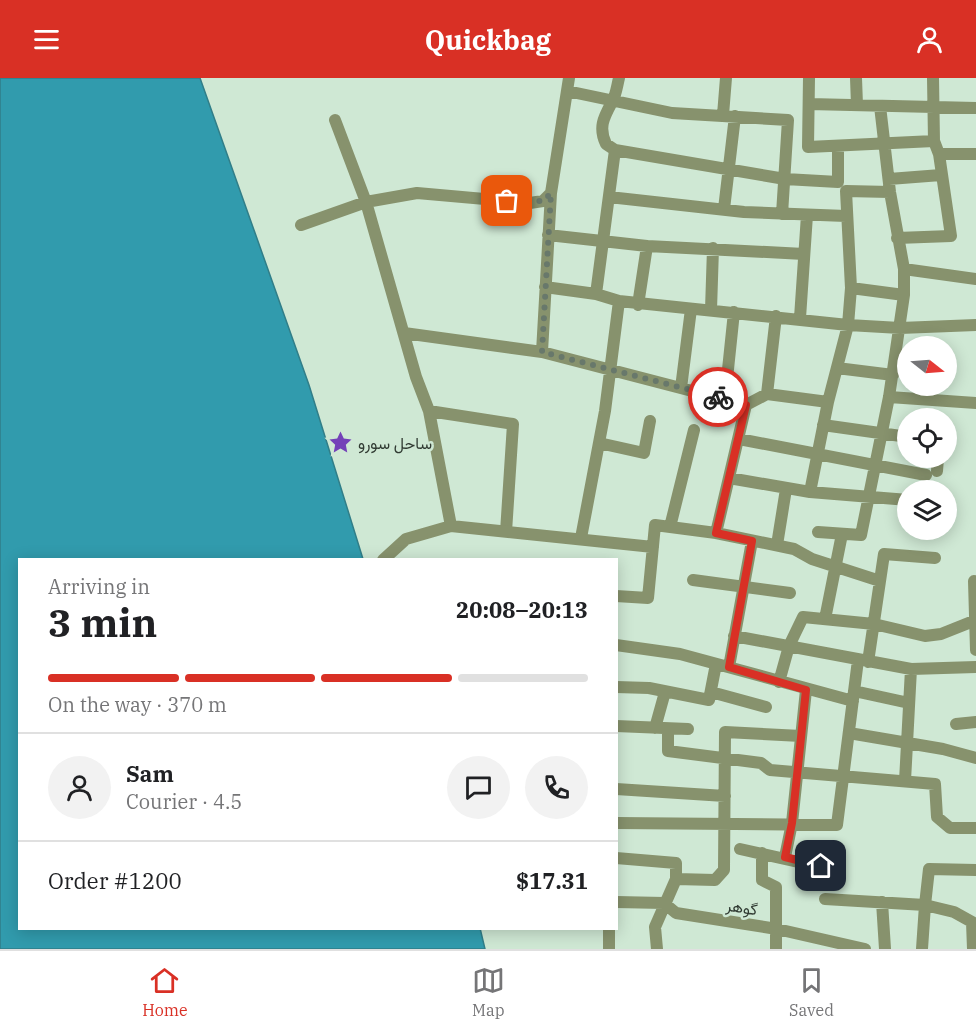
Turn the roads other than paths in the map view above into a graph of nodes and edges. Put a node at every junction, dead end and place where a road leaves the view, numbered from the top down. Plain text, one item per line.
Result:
1 (619, 78) edge
2 (726, 78) edge
3 (809, 78) edge
4 (856, 78) edge
5 (933, 78) edge
6 (568, 84) edge
7 (613, 101) junction
8 (809, 104) junction
9 (857, 105) junction
10 (933, 105) junction
11 (880, 106) junction
12 (976, 108) edge
13 (729, 116) junction
14 (335, 120) dead end
15 (934, 141) junction
16 (884, 145) junction
17 (838, 147) junction
18 (615, 150) junction
19 (939, 154) junction
20 (976, 154) edge
21 (731, 171) junction
22 (941, 175) junction
23 (785, 179) junction
24 (889, 179) junction
25 (890, 192) junction
26 (551, 193) junction
27 (609, 196) junction
28 (366, 202) junction
29 (724, 209) junction
30 (783, 214) junction
31 (807, 215) junction
32 (846, 216) junction
33 (301, 225) dead end
34 (548, 235) junction
35 (897, 238) junction
36 (604, 242) junction
37 (646, 246) junction
38 (713, 248) junction
39 (804, 254) junction
40 (904, 268) junction
41 (976, 279) edge
42 (545, 286) junction
43 (850, 288) junction
44 (596, 294) junction
45 (904, 295) junction
46 (619, 301) junction
47 (638, 305) junction
48 (691, 309) junction
49 (711, 310) junction
50 (734, 312) junction
51 (776, 316) junction
52 (800, 318) junction
53 (848, 325) junction
54 (976, 325) edge
55 (900, 328) junction
56 (404, 333) junction
57 (542, 352) junction
58 (837, 368) junction
59 (610, 369) junction
60 (893, 375) junction
61 (681, 388) junction
62 (767, 394) junction
63 (889, 397) junction
64 (725, 398) junction
65 (828, 402) junction
66 (976, 403) edge
67 (746, 405) junction
68 (429, 411) junction
69 (650, 421) dead end
70 (823, 425) junction
71 (694, 430) dead end
72 (881, 435) junction
73 (897, 436) edge
74 (739, 439) junction
75 (599, 443) junction
76 (818, 453) junction
77 (874, 465) junction
78 (933, 468) edge
79 (729, 478) junction
80 (786, 489) junction
81 (810, 492) junction
82 (867, 497) junction
83 (897, 499) edge
84 (451, 526) junction
85 (670, 527) junction
86 (506, 532) junction
87 (818, 532) dead end
88 (716, 533) junction
89 (842, 534) junction
90 (581, 538) junction
91 (752, 541) junction
92 (777, 545) junction
93 (653, 547) junction
94 (385, 558) edge
95 (935, 558) dead end
96 (836, 568) junction
97 (693, 580) dead end
98 (880, 581) junction
99 (974, 581) dead end
100 (746, 587) junction
101 (790, 593) dead end
102 (618, 596) edge
103 (825, 619) junction
104 (975, 620) edge
105 (873, 624) junction
106 (734, 636) junction
107 (618, 645) edge
108 (789, 646) junction
109 (976, 650) edge
110 (863, 661) junction
111 (722, 665) junction
112 (976, 667) edge
113 (911, 669) junction
114 (779, 682) junction
115 (618, 687) edge
116 (806, 690) junction
117 (665, 692) junction
118 (711, 692) junction
119 (853, 696) junction
120 (909, 703) junction
121 (766, 707) dead end
122 (976, 722) edge
123 (956, 724) dead end
124 (618, 726) edge
125 (655, 728) junction
126 (668, 729) junction
127 (688, 729) dead end
128 (849, 732) junction
129 (801, 736) junction
130 (907, 743) junction
131 (726, 757) junction
132 (976, 758) edge
133 (798, 772) junction
134 (843, 776) junction
135 (905, 781) junction
136 (618, 789) edge
137 (725, 796) junction
138 (618, 823) edge
139 (792, 823) junction
140 (725, 825) junction
141 (976, 828) edge
142 (740, 849) dead end
143 (762, 854) junction
144 (785, 857) junction
145 (618, 858) edge
146 (976, 870) edge
147 (839, 871) dead end
148 (676, 879) junction
149 (825, 899) dead end
150 (618, 902) edge
151 (882, 902) junction
152 (663, 903) junction
153 (925, 906) junction
154 (777, 929) junction
155 (609, 930) edge
156 (609, 949) edge
157 (657, 949) edge
158 (776, 949) edge
159 (865, 949) edge
160 (885, 949) edge
161 (922, 949) edge
162 (973, 949) edge

1 - 7 street
2 - 13 street
3 - 8 street
4 - 9 street
5 - 10 street
6 - 7 street
6 - 26 street
7 - 13 street
7 - 18 street
8 - 9 street
8 - 17 street
9 - 11 street
10 - 11 street
10 - 12 street
10 - 15 street
11 - 16 street
13 - 21 street
13 - 23 street
14 - 28 street
15 - 16 street
15 - 19 street
16 - 17 street
16 - 24 street
17 - 23 street
18 - 21 street
18 - 27 street
19 - 20 street
19 - 22 street
21 - 23 street
21 - 29 street
22 - 24 street
22 - 35 street
23 - 30 street
24 - 25 street
25 - 32 street
25 - 35 street
26 - 28 street
26 - 34 street
27 - 29 street
27 - 36 street
28 - 33 street
28 - 56 street
29 - 30 street
30 - 31 street
31 - 32 street
31 - 39 street
32 - 43 street
34 - 36 street
34 - 42 street
35 - 40 street
36 - 37 street
36 - 44 street
37 - 38 street
37 - 47 street
38 - 39 street
38 - 49 street
39 - 52 street
40 - 41 street
40 - 45 street
42 - 44 street
42 - 57 street
43 - 45 street
43 - 53 street
44 - 46 street
45 - 55 street
46 - 47 street
46 - 59 street
47 - 48 street
48 - 49 street
48 - 61 street
49 - 50 street
50 - 51 street
50 - 64 street
51 - 52 street
51 - 62 street
52 - 53 street
53 - 55 street
53 - 58 street
54 - 55 street
55 - 60 street
56 - 57 street
56 - 68 street
57 - 59 street
58 - 60 street
58 - 65 street
59 - 61 street
59 - 75 street
60 - 63 street
61 - 64 street
62 - 65 street
62 - 67 street
63 - 66 street
63 - 72 street
64 - 67 street
65 - 70 street
67 - 74 street
68 - 84 street
68 - 86 street
69 - 75 street
70 - 72 street
70 - 76 street
71 - 85 street
72 - 73 street
72 - 77 street
74 - 76 street
74 - 79 street
75 - 90 street
76 - 77 street
76 - 81 street
77 - 78 street
77 - 82 street
79 - 80 street
79 - 88 street
80 - 81 street
80 - 92 street
81 - 82 street
82 - 83 street
82 - 89 street
84 - 86 street
84 - 94 street
85 - 88 street
85 - 93 street
86 - 90 street
87 - 89 street
88 - 91 street
89 - 96 street
90 - 93 street
91 - 92 street
91 - 100 street
92 - 96 street
93 - 102 street
95 - 98 street
96 - 98 street
96 - 103 street
97 - 100 street
98 - 105 street
99 - 104 street
100 - 101 street
100 - 106 street
103 - 105 street
103 - 108 street
104 - 105 street
104 - 109 street
105 - 110 street
106 - 108 street
106 - 111 street
107 - 111 street
108 - 110 street
108 - 114 street
110 - 113 street
110 - 119 street
111 - 114 street
111 - 118 street
112 - 113 street
113 - 120 street
114 - 116 street
115 - 117 street
116 - 119 street
116 - 129 street
117 - 118 street
117 - 125 street
118 - 121 street
119 - 120 street
119 - 128 street
120 - 130 street
122 - 123 street
124 - 125 street
125 - 126 street
126 - 127 street
126 - 131 street
128 - 130 street
128 - 134 street
129 - 131 street
129 - 133 street
130 - 132 street
130 - 135 street
131 - 133 street
131 - 137 street
133 - 134 street
133 - 139 street
134 - 135 street
134 - 139 street
135 - 141 street
136 - 137 street
137 - 140 street
138 - 140 street
139 - 140 street
139 - 144 street
140 - 148 street
142 - 143 street
143 - 144 street
143 - 154 street
144 - 147 street
145 - 148 street
146 - 153 street
148 - 152 street
149 - 151 street
150 - 152 street, گوهر
151 - 153 street
151 - 160 street
152 - 154 street, گوهر
152 - 157 street
153 - 161 street
153 - 162 street
154 - 158 street
154 - 159 street, گوهر
155 - 156 street

